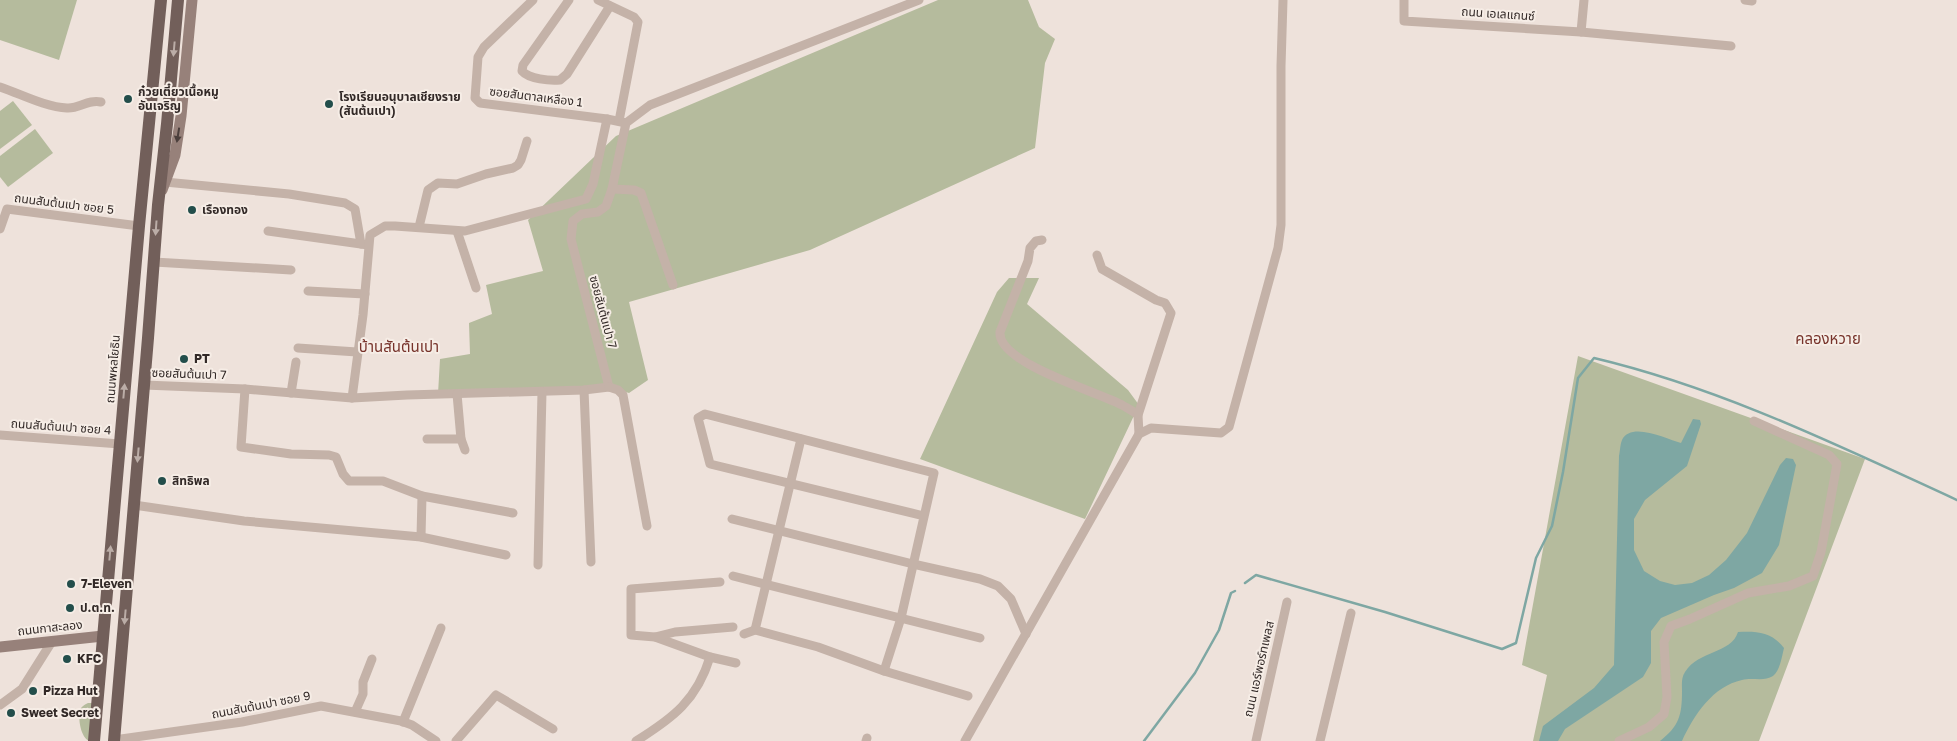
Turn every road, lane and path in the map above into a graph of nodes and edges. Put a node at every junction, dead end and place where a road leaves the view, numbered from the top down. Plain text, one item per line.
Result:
1 (161, 0) edge
2 (178, 0) edge
3 (192, 0) edge
4 (533, 0) edge
5 (569, 0) edge
6 (598, 0) edge
7 (919, 0) edge
8 (1282, 0) edge
9 (1404, 0) edge
10 (1584, 0) edge
11 (1745, 0) edge
12 (1752, 0) edge
13 (610, 6) junction
14 (1581, 32) junction
15 (1731, 46) dead end
16 (0, 87) edge
17 (101, 102) dead end
18 (607, 118) junction
19 (622, 122) junction
20 (527, 141) dead end
21 (165, 182) junction
22 (612, 189) junction
23 (158, 205) junction
24 (139, 226) junction
25 (419, 227) junction
26 (0, 229) edge
27 (268, 231) dead end
28 (457, 231) junction
29 (1042, 240) dead end
30 (365, 244) junction
31 (1097, 255) dead end
32 (154, 262) junction
33 (291, 270) dead end
34 (673, 285) dead end
35 (476, 288) dead end
36 (308, 291) dead end
37 (365, 294) junction
38 (298, 348) dead end
39 (357, 352) junction
40 (296, 362) dead end
41 (144, 385) junction
42 (609, 387) junction
43 (245, 389) junction
44 (584, 390) junction
45 (542, 392) junction
46 (291, 393) junction
47 (457, 394) junction
48 (352, 398) junction
49 (1138, 415) junction
50 (1754, 421) dead end
51 (1139, 434) junction
52 (0, 435) edge
53 (427, 439) dead end
54 (461, 439) junction
55 (800, 439) junction
56 (120, 444) junction
57 (465, 450) dead end
58 (790, 483) junction
59 (422, 496) junction
60 (134, 505) junction
61 (514, 513) dead end
62 (924, 516) junction
63 (732, 519) dead end
64 (647, 526) dead end
65 (779, 530) junction
66 (421, 537) junction
67 (506, 554) dead end
68 (591, 562) dead end
69 (913, 564) junction
70 (538, 565) dead end
71 (733, 576) dead end
72 (720, 582) dead end
73 (766, 584) junction
74 (1287, 602) dead end
75 (1351, 613) dead end
76 (901, 618) junction
77 (732, 627) dead end
78 (442, 628) dead end
79 (755, 630) junction
80 (744, 634) dead end
81 (1026, 634) junction
82 (103, 636) junction
83 (655, 637) junction
84 (980, 638) dead end
85 (51, 643) junction
86 (0, 647) edge
87 (710, 657) junction
88 (372, 659) dead end
89 (736, 663) dead end
90 (884, 671) junction
91 (968, 696) dead end
92 (0, 705) edge
93 (355, 712) junction
94 (403, 722) junction
95 (553, 729) dead end
96 (94, 741) edge
97 (114, 741) edge
98 (436, 741) edge
99 (456, 741) edge
100 (636, 741) edge
101 (965, 741) edge
102 (1256, 741) edge
103 (1320, 741) edge
104 (1619, 741) edge

1 - 24 main road, ถนนพหลโยธิน
2 -> 23 main road
3 -> 21 main road
4 - 18 street, ซอยสันตาลเหลือง 1
5 - 13 street
6 - 13 street, ซอยสันต้นเปา 7
7 - 19 street
8 - 51 street
9 - 14 street, ถนน เอเลแกนซ์
10 - 14 street
11 - 12 street
13 - 19 street, ซอยสันต้นเปา 7
14 - 15 street, ถนน เอเลแกนซ์
16 - 17 street
18 - 19 street, ซอยสันตาลเหลือง 1
18 - 28 street
19 - 22 street, ซอยสันต้นเปา 7
20 - 25 street
21 - 23 main road
21 - 30 street
22 - 34 street
22 - 42 street, ซอยสันต้นเปา 7
23 -> 32 main road
24 - 26 street, ถนนสันต้นเปา ซอย 5
56 -> 24 main road, ถนนพหลโยธิน
25 - 28 street
25 - 30 street
27 - 30 street
28 - 35 street
29 - 49 street
30 - 37 street
31 - 49 street
32 - 33 street
32 - 41 main road
36 - 37 street
37 - 39 street
38 - 39 street
39 - 48 street
40 - 46 street
41 - 43 street, ซอยสันต้นเปา 7
41 -> 60 main road
42 - 44 street, ซอยสันต้นเปา 7
42 - 64 street
43 - 46 street, ซอยสันต้นเปา 7
43 - 59 street
44 - 45 street, ซอยสันต้นเปา 7
44 - 68 street
45 - 47 street, ซอยสันต้นเปา 7
45 - 70 street
46 - 48 street, ซอยสันต้นเปา 7
47 - 48 street, ซอยสันต้นเปา 7
47 - 54 street
49 - 51 street
50 - 104 street
51 - 81 street
52 - 56 street, ถนนสันต้นเปา ซอย 4
53 - 54 street
54 - 57 street
55 - 58 street
55 - 58 street
55 - 62 street
82 -> 56 main road, ถนนพหลโยธิน
58 - 62 street
58 - 65 street
59 - 61 street
59 - 66 street
60 - 66 street
60 -> 97 main road
62 - 69 street
63 - 65 street
65 - 69 street
65 - 73 street
66 - 67 street
69 - 76 street
69 - 81 street
71 - 73 street
72 - 83 street
73 - 76 street
73 - 79 street
74 - 102 street, ถนน แอร์พอร์ทเพลส
75 - 103 street
76 - 84 street
76 - 90 street
77 - 83 street
78 - 94 street
79 - 80 street
79 - 90 street
81 - 101 street
82 - 85 main road, ถนนกาสะลอง
82 - 96 main road, ถนนพหลโยธิน
83 - 87 street
85 - 86 main road, ถนนกาสะลอง
85 - 92 street
87 - 89 street
87 - 100 street
88 - 93 street
90 - 91 street
93 - 94 street, ถนนสันต้นเปา ซอย 9
93 - 97 street, ถนนสันต้นเปา ซอย 9
94 - 98 street, ถนนสันต้นเปา ซอย 9
95 - 99 street

